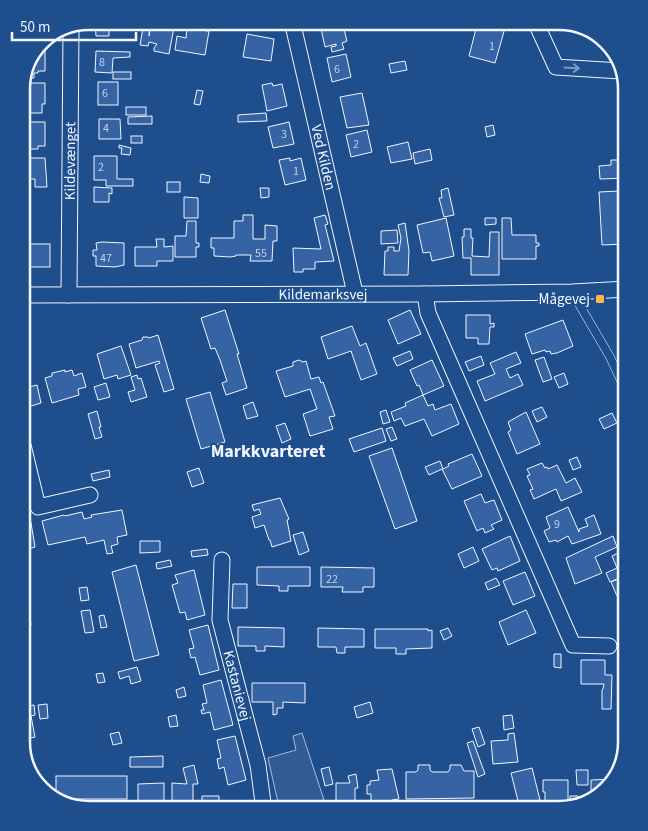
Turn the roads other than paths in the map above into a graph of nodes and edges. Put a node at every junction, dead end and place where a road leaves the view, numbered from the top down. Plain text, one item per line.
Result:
1 (294, 30) edge
2 (539, 30) edge
3 (71, 33) edge
4 (615, 71) edge
5 (618, 289) edge
6 (572, 292) junction
7 (355, 293) junction
8 (424, 294) junction
9 (30, 295) edge
10 (69, 295) junction
11 (618, 374) edge
12 (30, 474) edge
13 (90, 495) dead end
14 (222, 560) dead end
15 (609, 646) dead end
16 (263, 801) edge

1 - 7 street, Ved Kilden
2 -> 4 street
3 - 10 street, Kildevænget
5 - 6 street, Kildemarksvej
6 - 8 street, Kildemarksvej
6 - 11 lane
7 - 8 street, Kildemarksvej
7 - 10 street, Kildemarksvej
8 - 15 street
9 - 10 street, Kildemarksvej
12 - 13 street
14 - 16 street, Kastanievej

